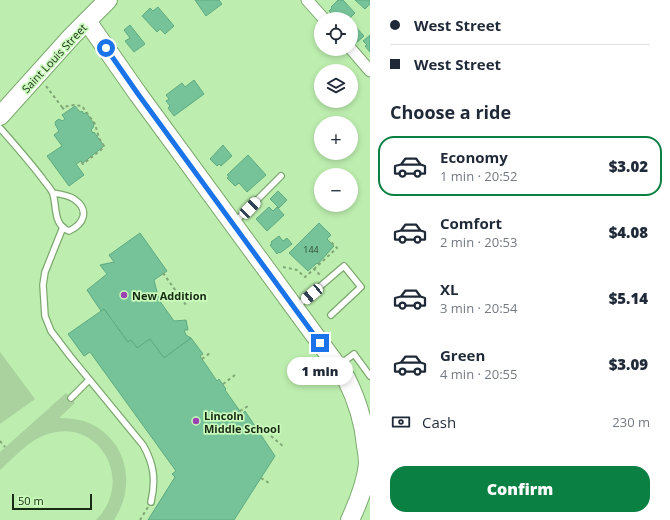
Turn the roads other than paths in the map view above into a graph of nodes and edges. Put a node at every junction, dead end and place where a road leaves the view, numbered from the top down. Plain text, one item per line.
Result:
1 (108, 0) edge
2 (307, 0) edge
3 (318, 12) edge
4 (88, 21) junction
5 (357, 56) edge
6 (370, 71) edge
7 (0, 116) edge
8 (0, 128) edge
9 (281, 176) dead end
10 (53, 193) junction
11 (233, 224) junction
12 (63, 227) junction
13 (295, 309) junction
14 (332, 315) dead end
15 (337, 367) junction
16 (370, 376) edge
17 (89, 380) junction
18 (71, 398) dead end
19 (151, 502) road end
20 (350, 520) edge

1 - 4 main road, Saint Louis Street
2 - 3 street
4 - 7 main road, Saint Louis Street
4 - 11 main road
5 - 6 street
8 - 10 lane
9 - 11 lane
10 - 12 lane
10 - 12 lane
11 - 13 main road
12 - 17 lane
13 - 14 lane
13 - 15 main road
15 - 16 lane
15 - 20 main road
17 - 18 lane
17 - 19 lane

